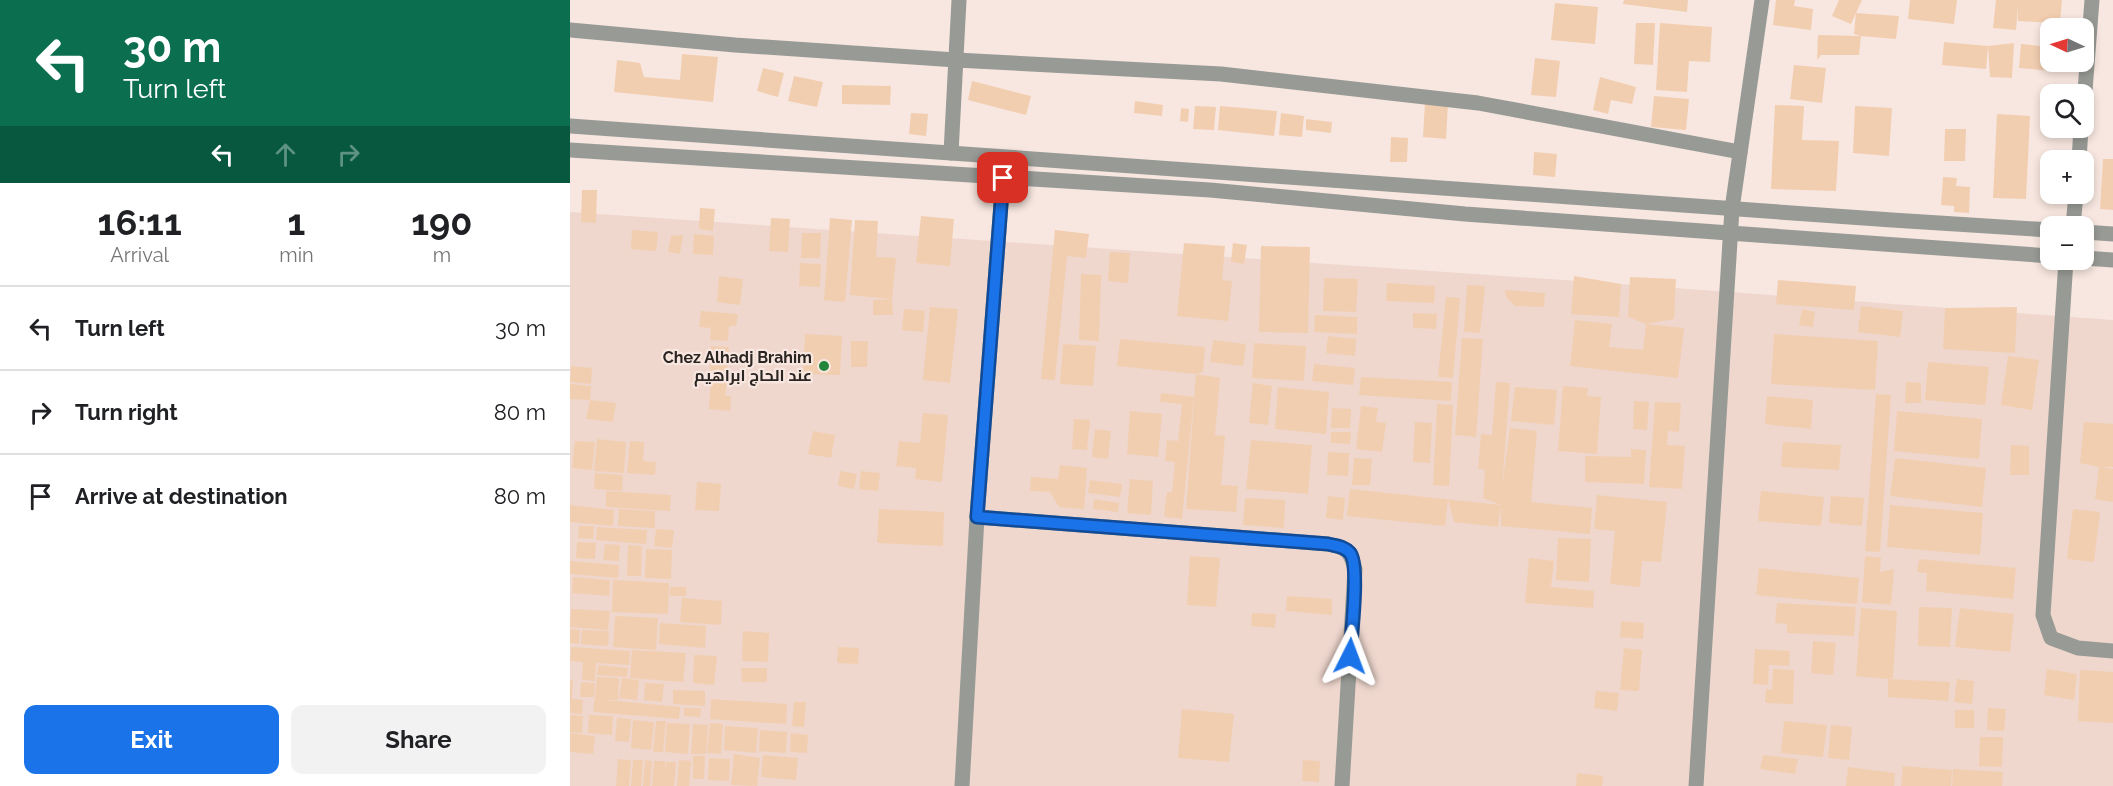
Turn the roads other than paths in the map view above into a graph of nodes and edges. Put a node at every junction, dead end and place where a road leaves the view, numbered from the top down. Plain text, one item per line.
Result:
1 (959, 0) edge
2 (1762, 0) edge
3 (2092, 0) edge
4 (570, 30) edge
5 (956, 60) junction
6 (2086, 84) edge
7 (570, 126) edge
8 (570, 150) edge
9 (1740, 152) junction
10 (951, 153) junction
11 (1003, 178) junction
12 (1732, 209) junction
13 (2040, 229) edge
14 (1730, 233) junction
15 (2094, 233) edge
16 (2113, 234) edge
17 (2040, 254) edge
18 (2094, 259) edge
19 (2113, 260) edge
20 (2065, 270) edge
21 (977, 517) junction
22 (2113, 651) edge
23 (962, 786) edge
24 (1342, 786) edge
25 (1696, 786) edge

1 - 5 street
2 - 9 street
3 - 6 street
4 - 5 street
5 - 9 street
5 - 10 street
7 - 10 street
8 - 11 street
9 - 12 street
10 - 12 street
11 - 14 street
11 - 21 street
12 - 13 street
12 - 14 street
14 - 17 street
14 - 25 street
15 - 16 street
18 - 19 street
20 - 22 street
21 - 23 street
21 - 24 street

